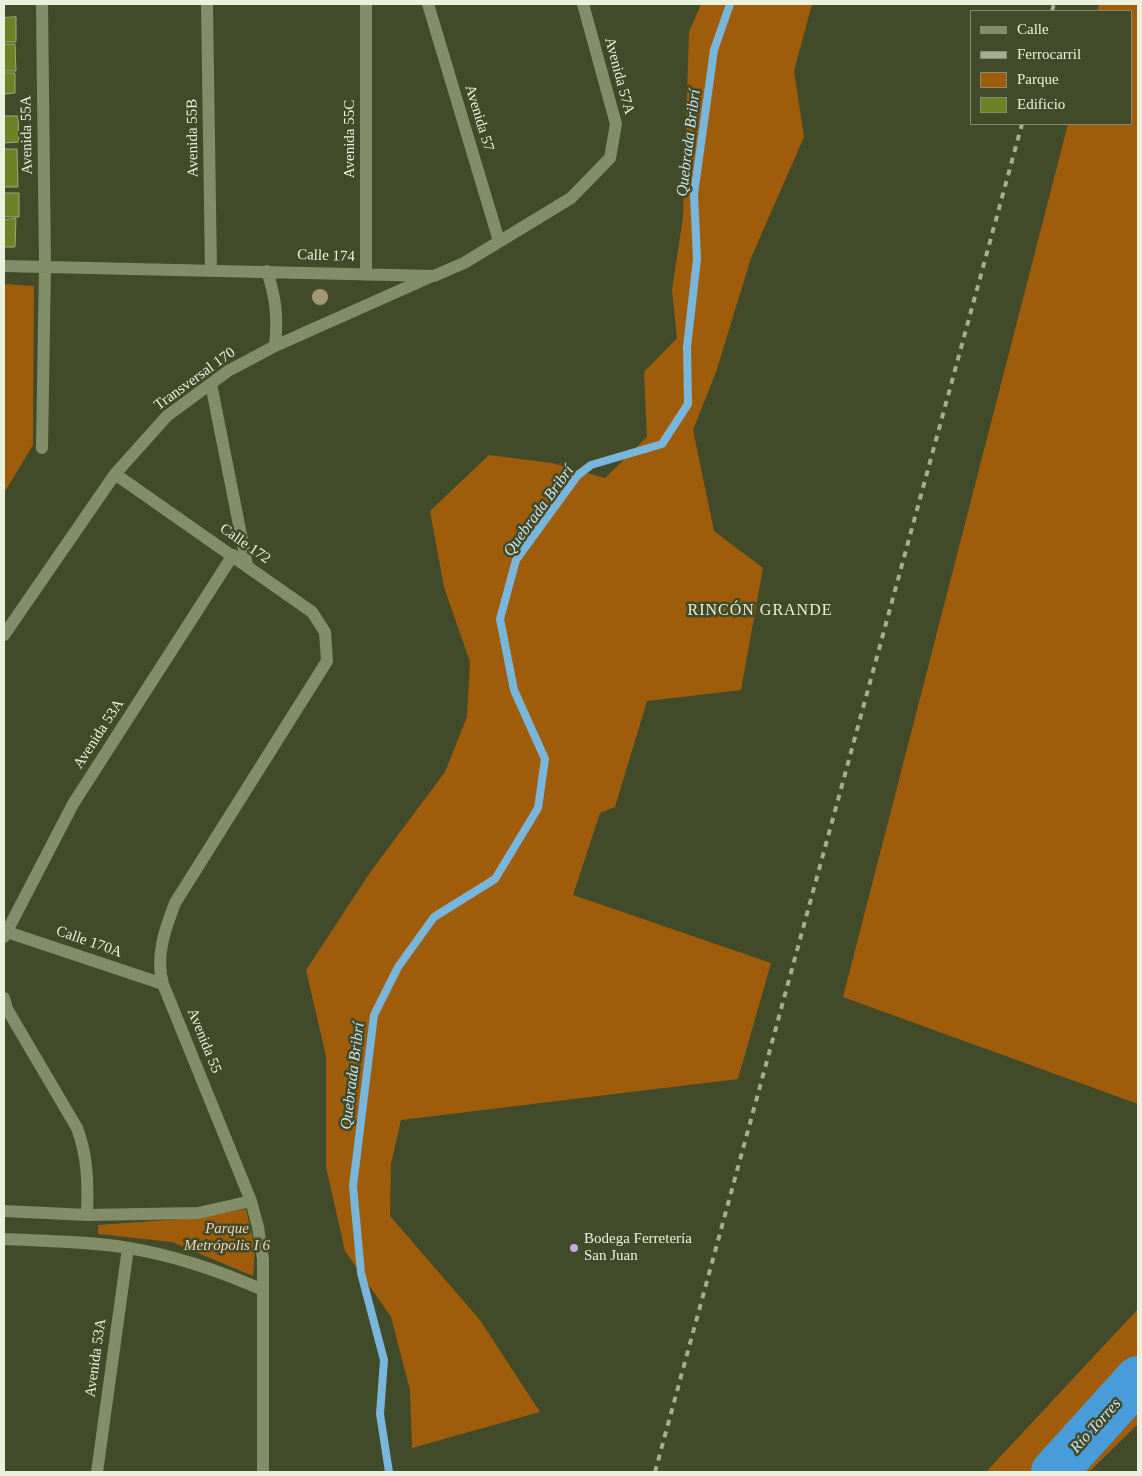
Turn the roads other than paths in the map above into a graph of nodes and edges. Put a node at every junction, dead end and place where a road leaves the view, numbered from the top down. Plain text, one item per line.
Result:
1 (42, 4) edge
2 (207, 4) edge
3 (428, 4) edge
4 (583, 4) edge
5 (366, 5) edge
6 (610, 158) joint
7 (499, 242) junction
8 (4, 266) edge
9 (45, 266) junction
10 (267, 271) junction
11 (211, 272) junction
12 (366, 274) junction
13 (434, 276) junction
14 (275, 346) junction
15 (211, 384) junction
16 (42, 448) dead end
17 (115, 474) junction
18 (233, 555) junction
19 (247, 565) junction
20 (4, 635) edge
21 (327, 661) joint
22 (4, 933) edge
23 (163, 984) junction
24 (4, 998) edge
25 (250, 1201) junction
26 (4, 1211) edge
27 (87, 1215) junction
28 (4, 1239) edge
29 (128, 1248) junction
30 (263, 1290) junction
31 (97, 1472) edge
32 (262, 1472) edge

1 - 9 street, Avenida 55A
2 - 11 street, Avenida 55B
3 - 7 street, Avenida 57
4 - 6 street, Avenida 57A
5 - 12 street, Avenida 55C
6 - 7 street, Calle 174
7 - 13 street, Calle 174
8 - 9 street, Calle 174
9 - 11 street, Calle 174
9 - 16 street, Avenida 55A
10 - 11 street, Calle 174
10 - 12 street, Calle 174
10 - 14 street
12 - 13 street, Calle 174
13 - 14 street, Transversal 170
14 - 15 street, Transversal 170
15 - 17 street, Transversal 170
15 - 19 street
17 - 18 street, Calle 172
17 - 20 street, Transversal 170
18 - 19 street, Calle 172
18 - 22 street, Avenida 53A
19 - 21 street, Calle 172
21 - 23 street, Avenida 55
22 - 23 street, Calle 170A
23 - 25 street, Avenida 55
24 - 27 street
25 - 27 street
25 - 30 street, Avenida 55
26 - 27 street
28 - 29 street
29 - 30 street
29 - 31 street, Avenida 53A
30 - 32 street, Avenida 55

